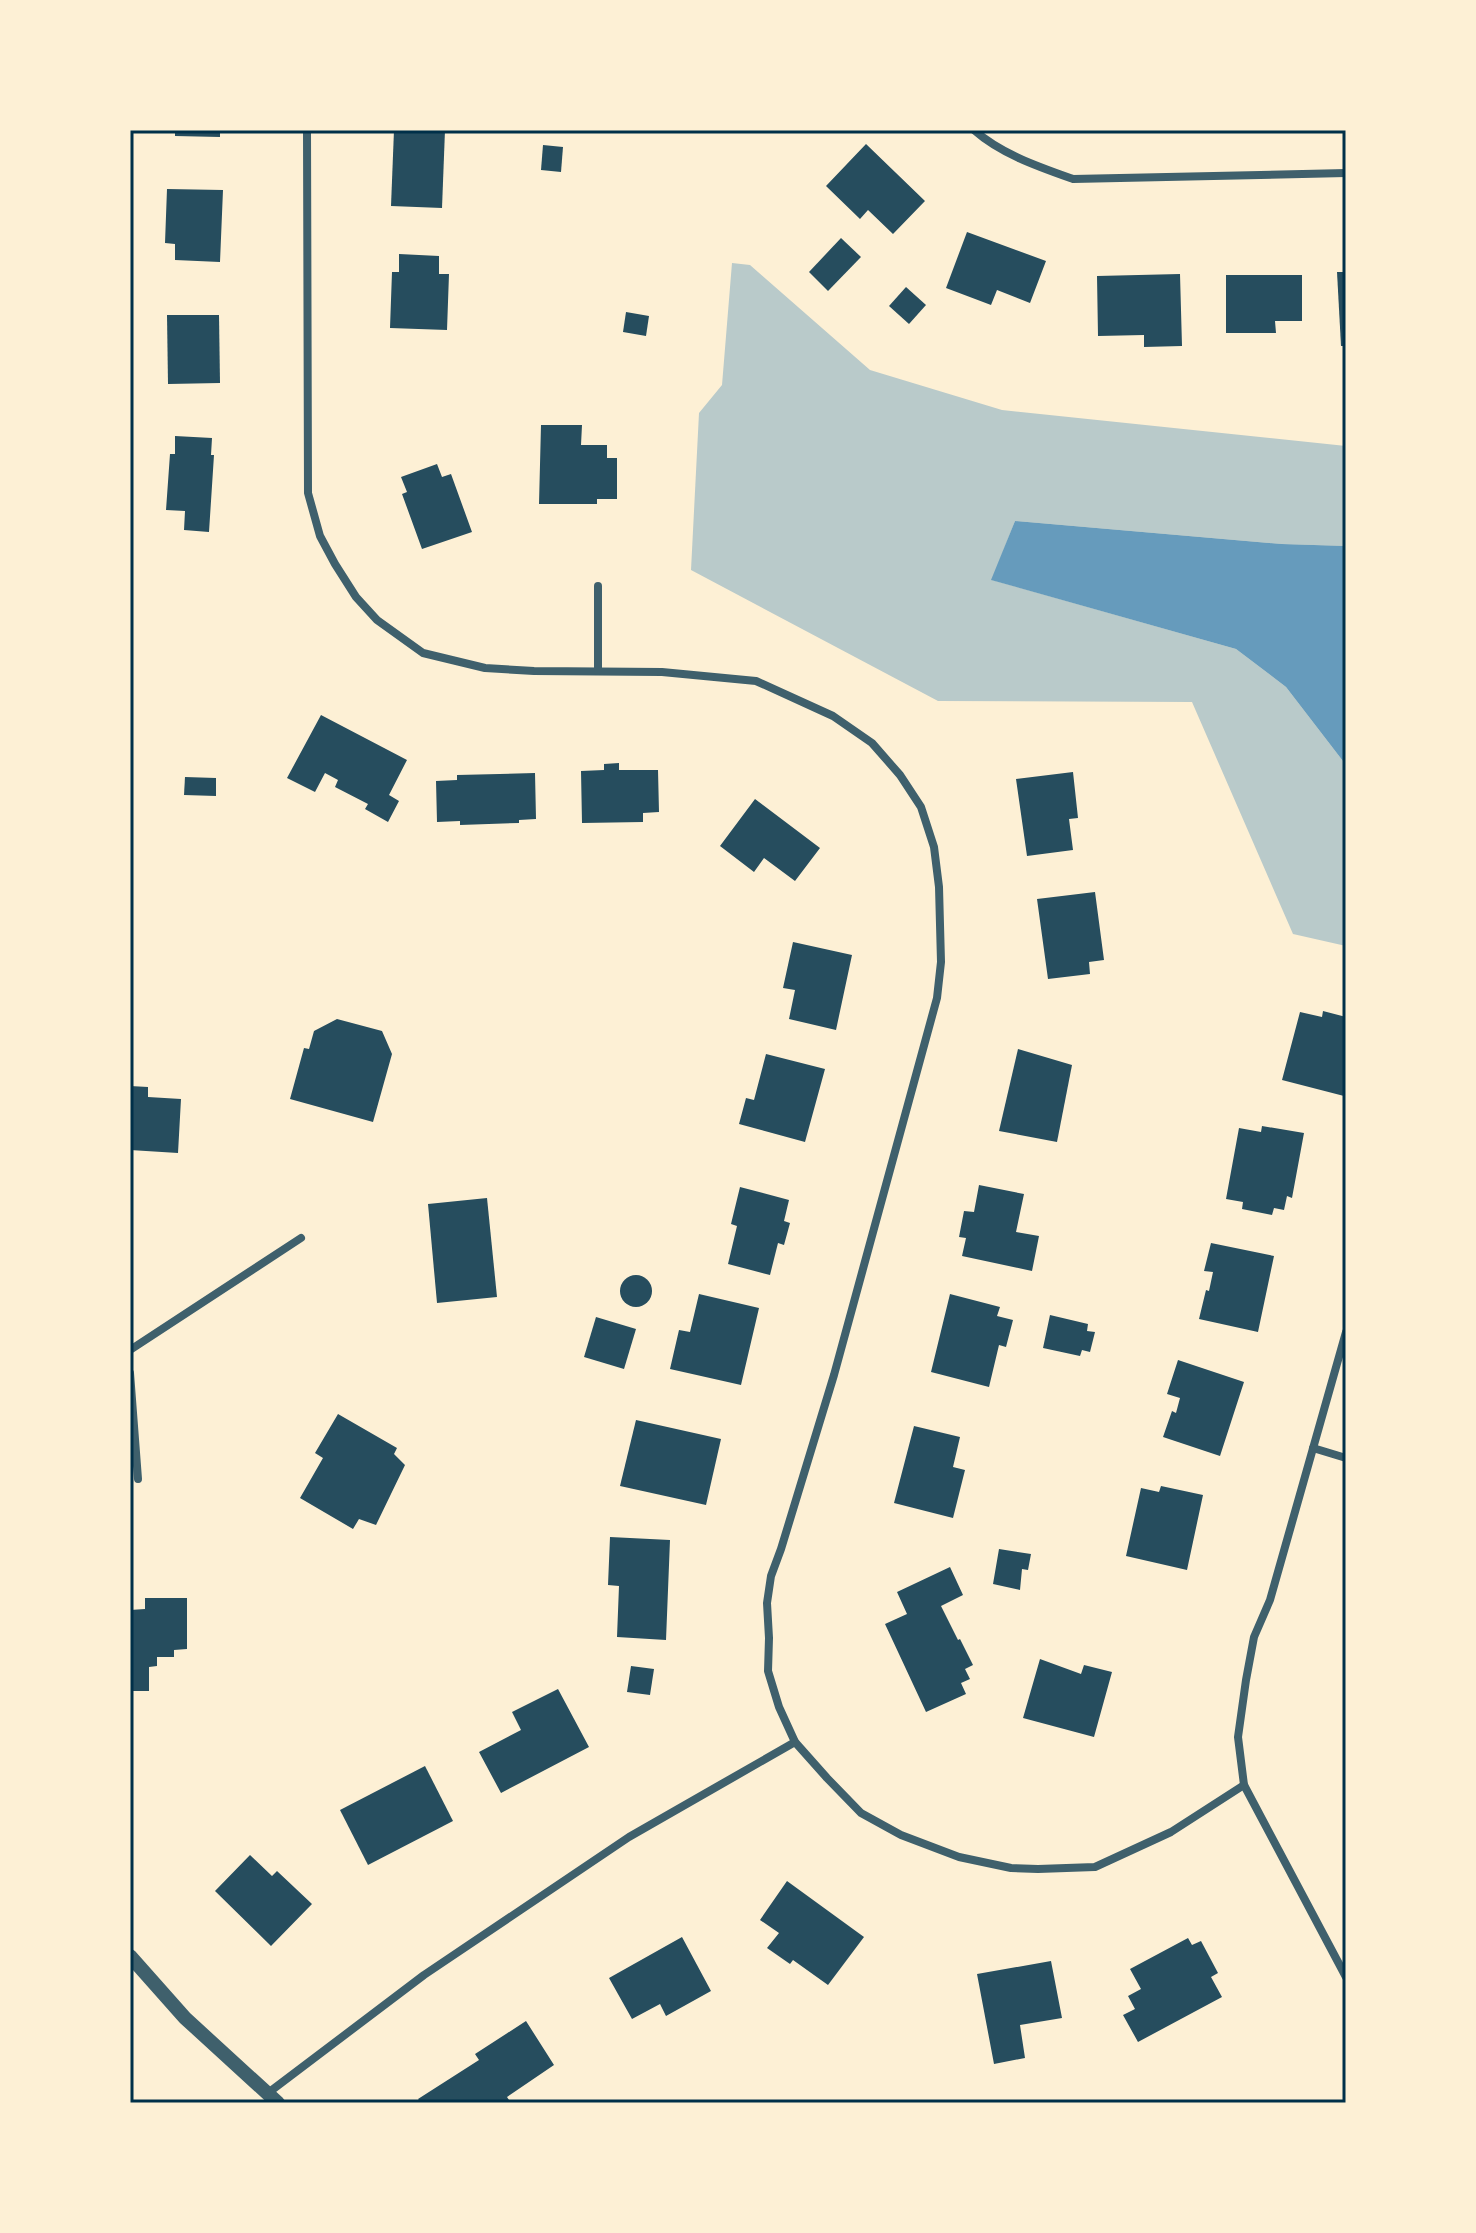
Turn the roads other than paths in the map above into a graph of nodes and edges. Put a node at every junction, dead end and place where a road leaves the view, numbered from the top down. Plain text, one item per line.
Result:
1 (307, 130) edge
2 (974, 130) edge
3 (1346, 173) edge
4 (598, 586) dead end
5 (598, 671) junction
6 (301, 1238) dead end
7 (1346, 1332) edge
8 (130, 1350) edge
9 (130, 1373) edge
10 (1313, 1448) junction
11 (1346, 1458) edge
12 (138, 1479) dead end
13 (795, 1742) junction
14 (1244, 1785) junction
15 (130, 1956) edge
16 (1346, 1977) edge
17 (273, 2098) edge

1 - 5 street
2 - 3 street
4 - 5 street
5 - 13 street
6 - 8 street
7 - 10 street
9 - 12 street
10 - 11 street
10 - 14 street
13 - 14 street
13 - 17 street
14 - 16 street
15 - 17 street

